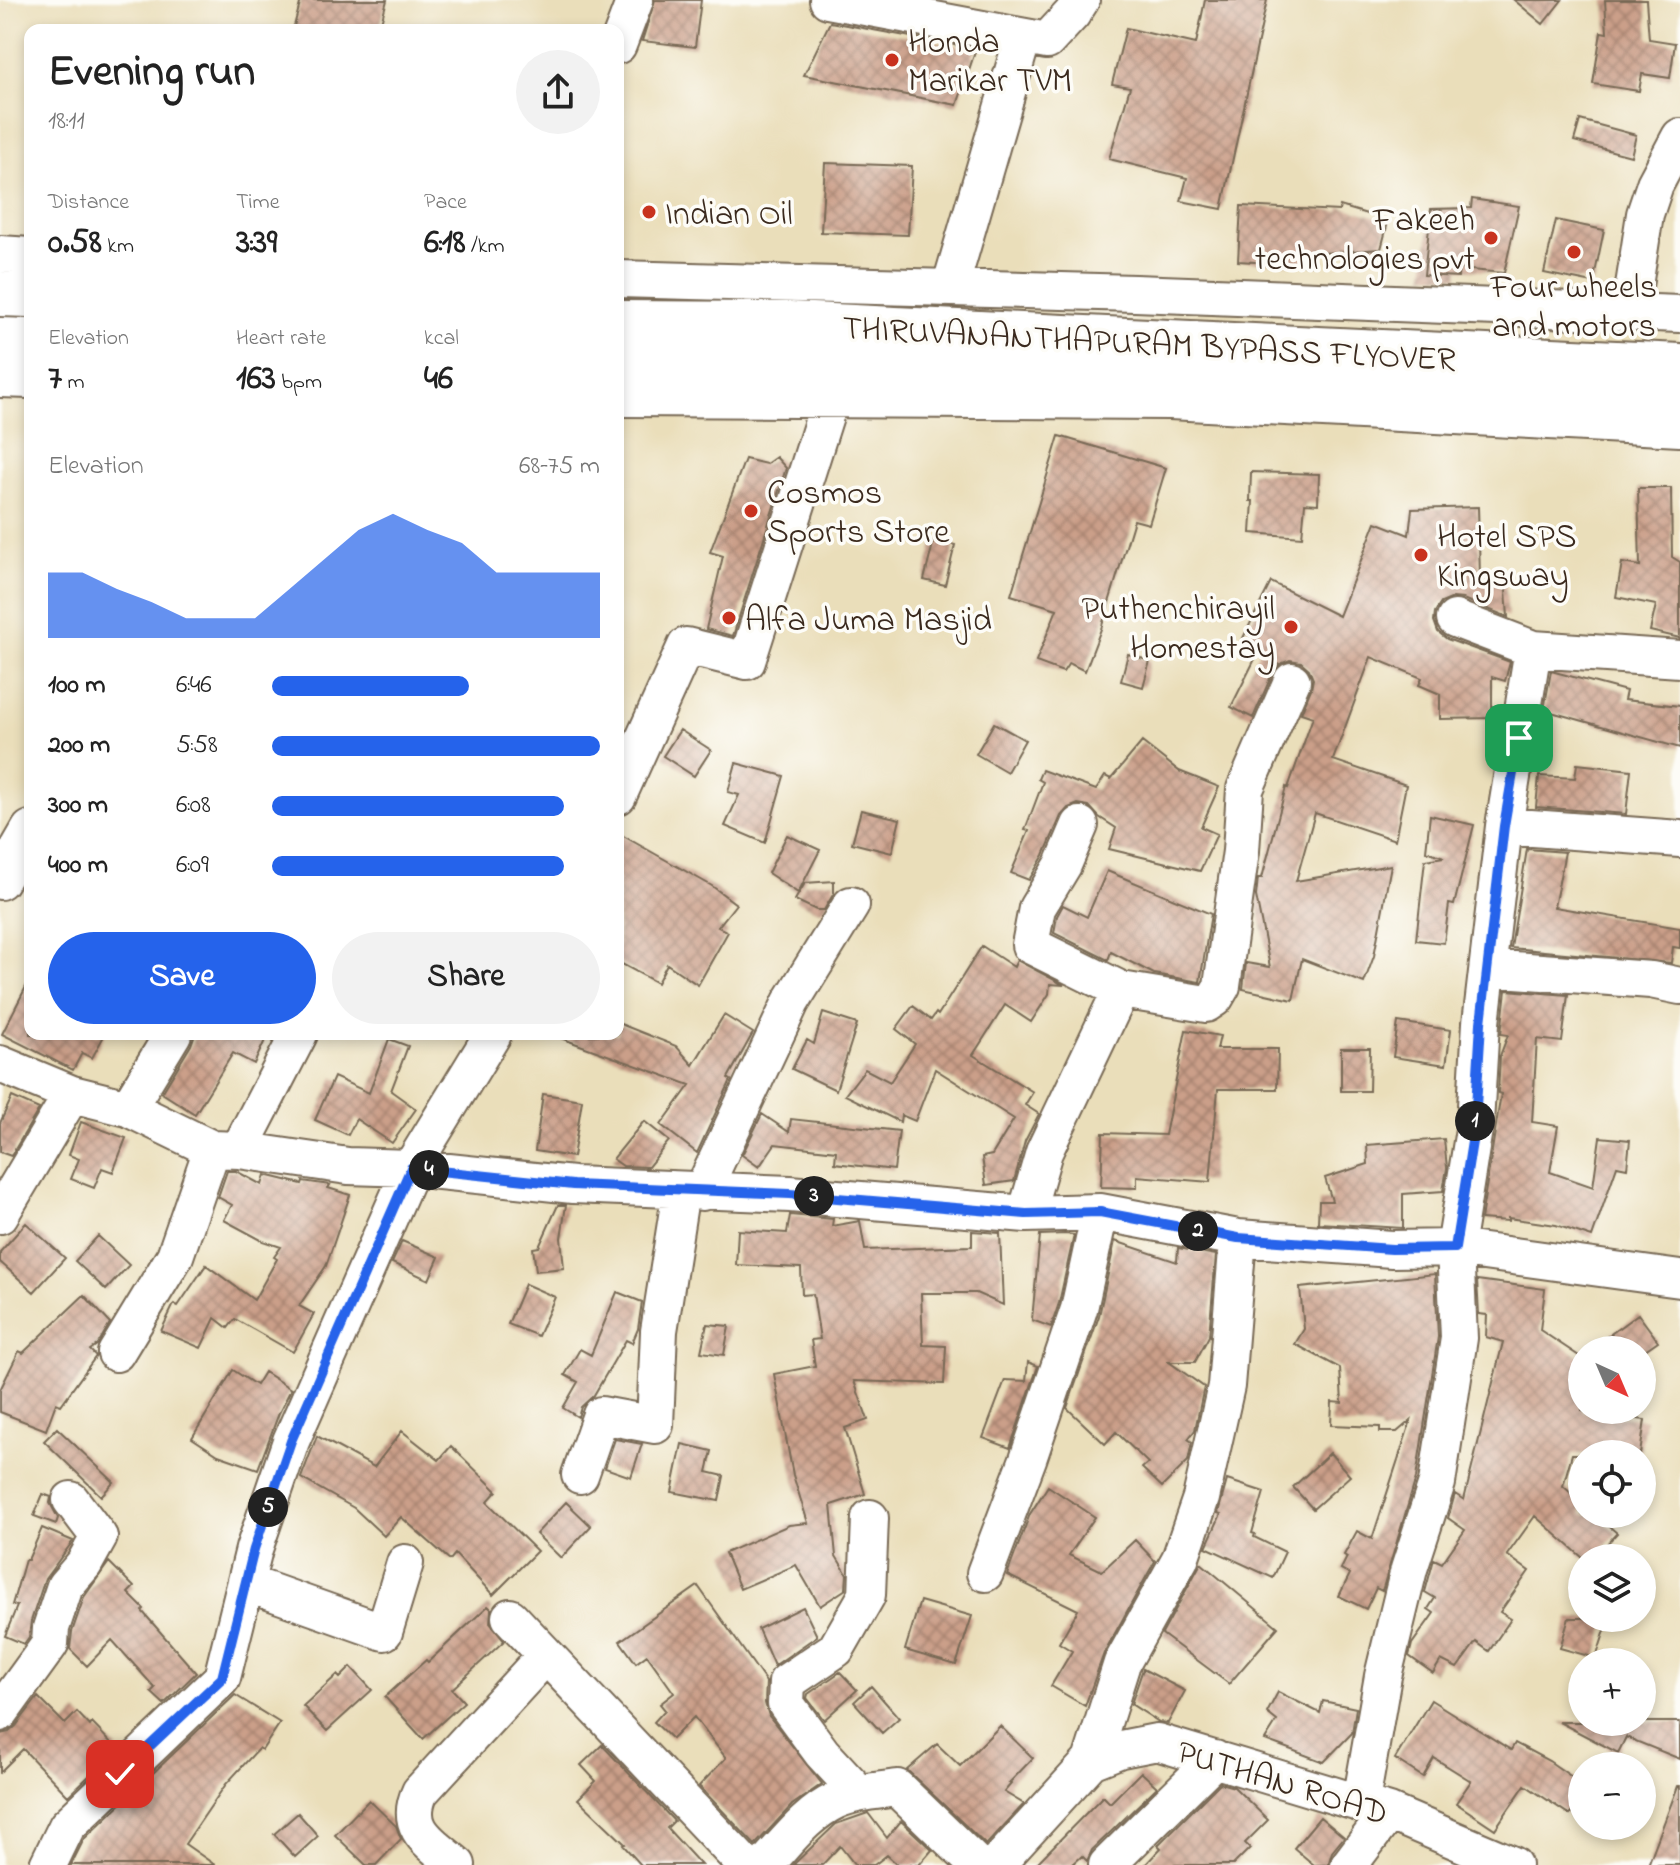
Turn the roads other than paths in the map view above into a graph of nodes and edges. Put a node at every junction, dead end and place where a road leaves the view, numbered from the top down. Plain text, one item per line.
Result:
1 (635, 0) edge
2 (828, 0) edge
3 (1081, 0) edge
4 (624, 29) edge
5 (1023, 37) junction
6 (1680, 137) edge
7 (0, 254) edge
8 (24, 256) edge
9 (624, 279) edge
10 (950, 288) junction
11 (0, 294) edge
12 (24, 295) edge
13 (1630, 312) junction
14 (1680, 314) edge
15 (624, 323) edge
16 (0, 340) edge
17 (24, 341) edge
18 (624, 359) edge
19 (1680, 366) edge
20 (1547, 378) junction
21 (0, 379) edge
22 (24, 380) edge
23 (624, 398) edge
24 (830, 400) junction
25 (1680, 401) edge
26 (1680, 428) edge
27 (1455, 619) dead end
28 (1533, 649) junction
29 (1680, 659) edge
30 (1292, 681) dead end
31 (624, 783) edge
32 (1080, 825) dead end
33 (1504, 826) junction
34 (24, 839) edge
35 (1680, 839) edge
36 (0, 881) edge
37 (851, 905) dead end
38 (1488, 968) junction
39 (1680, 986) edge
40 (1121, 990) junction
41 (169, 1040) edge
42 (295, 1040) edge
43 (489, 1040) edge
44 (0, 1064) edge
45 (72, 1094) junction
46 (128, 1108) junction
47 (226, 1149) junction
48 (411, 1168) junction
49 (692, 1191) junction
50 (1100, 1212) junction
51 (1026, 1214) junction
52 (0, 1215) edge
53 (1238, 1238) junction
54 (1455, 1248) junction
55 (1680, 1279) edge
56 (116, 1353) dead end
57 (580, 1475) dead end
58 (71, 1500) dead end
59 (870, 1518) dead end
60 (405, 1563) dead end
61 (985, 1573) dead end
62 (246, 1583) junction
63 (510, 1617) dead end
64 (546, 1655) junction
65 (0, 1713) edge
66 (1215, 1759) junction
67 (1091, 1761) junction
68 (859, 1793) junction
69 (1375, 1807) junction
70 (48, 1865) edge
71 (457, 1865) edge
72 (745, 1865) edge
73 (765, 1865) edge
74 (977, 1865) edge
75 (996, 1865) edge
76 (1107, 1865) edge
77 (1349, 1865) edge
78 (1513, 1865) edge

1 - 4 street
2 - 5 street
3 - 5 street
5 - 10 street
6 - 13 street
7 - 8 street
9 - 10 street
10 - 13 street
11 - 12 highway
13 - 14 street
15 - 20 highway, THIRUVANANTHAPURAM BYPASS FLYOVER
16 - 17 highway
18 - 20 highway, THIRUVANANTHAPURAM BYPASS FLYOVER
19 - 20 highway, THIRUVANANTHAPURAM BYPASS FLYOVER
20 - 25 highway, THIRUVANANTHAPURAM BYPASS FLYOVER
21 - 22 street
23 - 24 street
24 - 26 street
24 - 31 street
27 - 28 street
28 - 29 street
28 - 33 street
30 - 40 street
32 - 40 street
33 - 35 street
33 - 38 street
34 - 36 street
37 - 49 street
38 - 39 street
38 - 54 street
40 - 51 street
41 - 46 street
42 - 47 street
43 - 48 street
44 - 45 street
45 - 46 street
45 - 52 street
46 - 47 street
47 - 48 street
47 - 56 street
48 - 49 street
48 - 62 street
49 - 51 street
49 - 57 street
50 - 51 street
50 - 53 street
50 - 61 street
53 - 54 street
53 - 67 street
54 - 55 street
54 - 69 street
58 - 65 street
59 - 68 street
60 - 62 street
62 - 70 street
63 - 64 street
64 - 71 street
64 - 72 street
66 - 67 street, PUTHAN ROAD
66 - 69 street, PUTHAN ROAD
66 - 76 street
67 - 75 street, PUTHAN ROAD
68 - 73 street
68 - 74 street
69 - 77 street
69 - 78 street, PUTHAN ROAD

